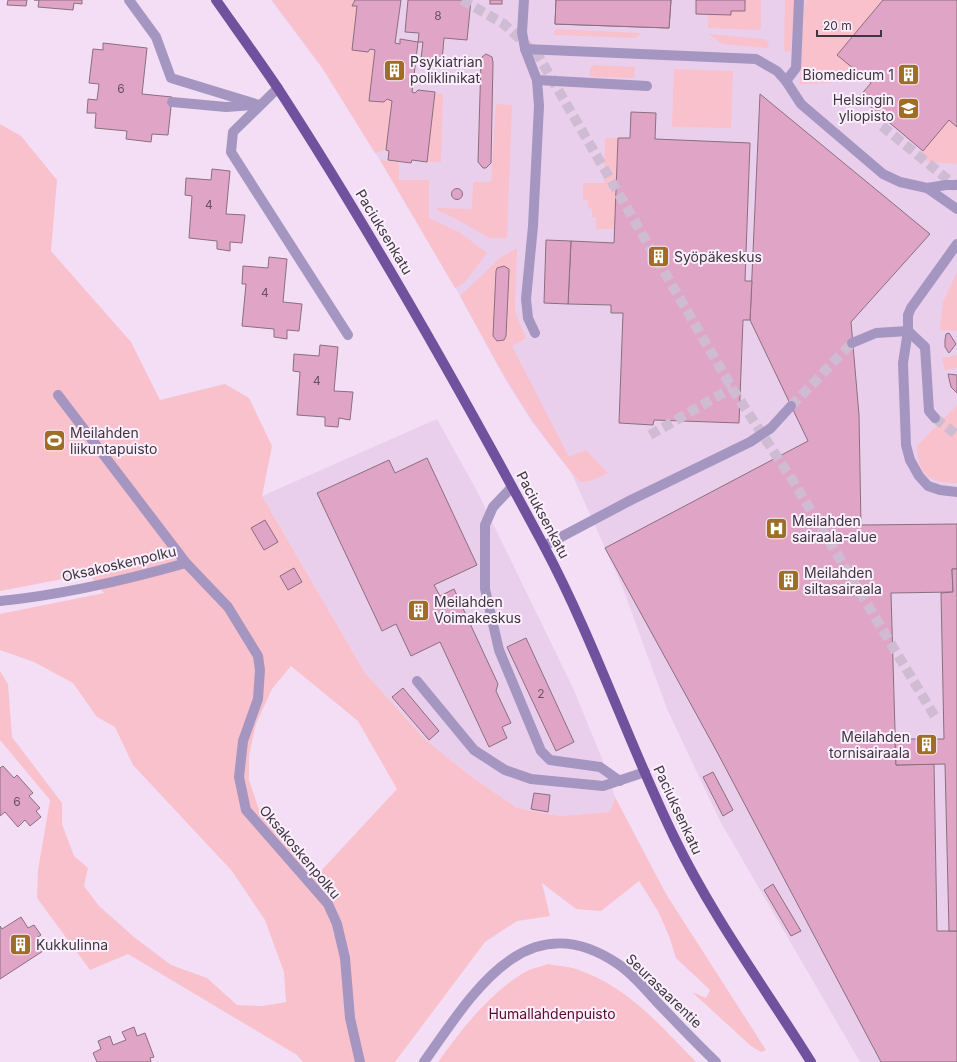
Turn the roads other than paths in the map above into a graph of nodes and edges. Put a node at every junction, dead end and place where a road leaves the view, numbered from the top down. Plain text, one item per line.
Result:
1 (129, 0) edge
2 (216, 0) edge
3 (524, 0) edge
4 (799, 0) edge
5 (525, 49) junction
6 (537, 80) junction
7 (786, 81) junction
8 (647, 86) dead end
9 (278, 88) junction
10 (172, 102) dead end
11 (259, 105) junction
12 (957, 185) edge
13 (927, 188) junction
14 (957, 208) edge
15 (957, 244) edge
16 (908, 331) junction
17 (535, 333) dead end
18 (348, 335) dead end
19 (852, 343) tunnel mouth
20 (58, 395) dead end
21 (791, 406) tunnel mouth
22 (935, 418) tunnel mouth
23 (512, 487) junction
24 (957, 492) edge
25 (544, 546) junction
26 (186, 563) junction
27 (0, 601) edge
28 (418, 681) dead end
29 (645, 772) junction
30 (620, 781) junction
31 (360, 1062) edge
32 (424, 1062) edge
33 (716, 1062) edge
34 (811, 1062) edge

1 - 11 street
2 - 9 main road, Paciuksenkatu
3 - 5 street
4 - 7 street
5 - 6 street
5 - 7 street
6 - 8 street
6 - 17 street
7 - 13 street
9 - 11 street
9 - 23 main road, Paciuksenkatu
10 - 11 street
11 - 18 street
12 - 13 street
13 - 14 street
15 - 16 street
16 - 19 street
16 - 22 street
16 - 24 street
20 - 26 street
21 - 25 street
23 - 25 main road, Paciuksenkatu
23 - 30 street
25 - 29 main road, Paciuksenkatu
26 - 27 street, Oksakoskenpolku
26 - 31 street, Oksakoskenpolku
28 - 30 street
29 - 30 street
29 - 34 main road, Paciuksenkatu
32 - 33 street, Seurasaarentie

